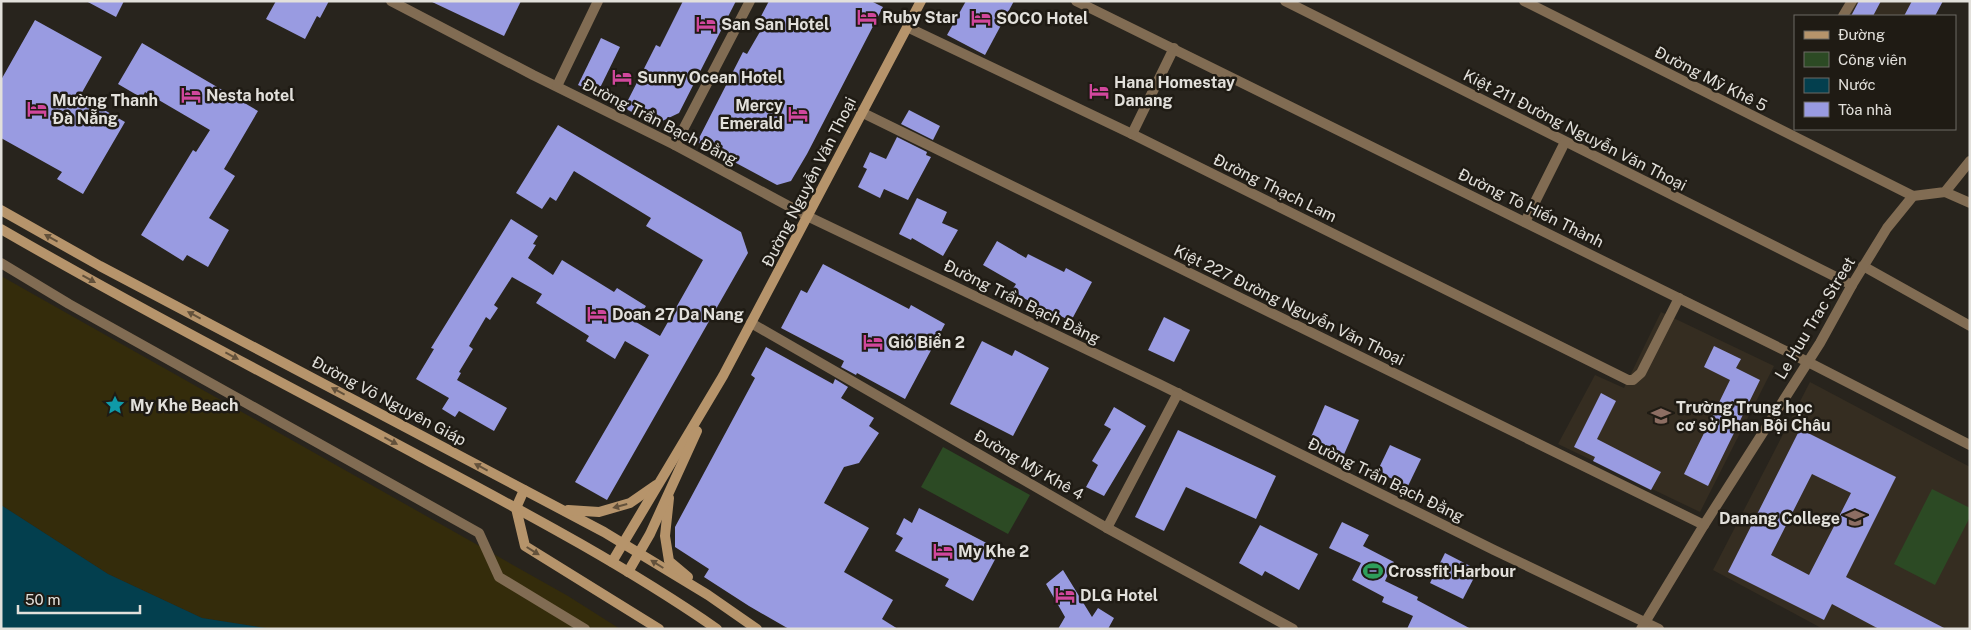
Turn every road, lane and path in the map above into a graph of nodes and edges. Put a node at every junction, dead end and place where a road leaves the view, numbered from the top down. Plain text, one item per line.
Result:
1 (391, 1) edge
2 (598, 1) edge
3 (750, 1) edge
4 (921, 1) edge
5 (1076, 1) edge
6 (1285, 1) edge
7 (1524, 1) edge
8 (1852, 1) edge
9 (1844, 15) edge
10 (907, 27) junction
11 (1174, 48) junction
12 (557, 86) junction
13 (861, 112) junction
14 (1132, 134) junction
15 (1565, 142) junction
16 (675, 145) junction
17 (1970, 161) edge
18 (1945, 192) junction
19 (1913, 196) junction
20 (1970, 203) edge
21 (1, 210) edge
22 (807, 216) junction
23 (1525, 222) junction
24 (1, 229) edge
25 (1, 263) edge
26 (1863, 266) junction
27 (1852, 285) junction
28 (1679, 298) junction
29 (751, 323) junction
30 (1970, 326) edge
31 (1808, 362) junction
32 (723, 376) junction
33 (1178, 393) junction
34 (1970, 445) edge
35 (661, 481) junction
36 (671, 487) junction
37 (524, 490) junction
38 (516, 508) junction
39 (563, 510) junction
40 (1704, 525) junction
41 (1107, 528) junction
42 (624, 543) junction
43 (640, 553) junction
44 (612, 562) junction
45 (628, 572) junction
46 (708, 594) junction
47 (1643, 625) edge
48 (712, 628) edge
49 (585, 629) edge
50 (659, 629) edge
51 (757, 629) edge
52 (1293, 629) edge
53 (1659, 629) edge

1 - 12 street, Đường Trần Bạch Đằng
2 - 12 street
3 - 16 street
4 - 10 main road, Đường Nguyễn Văn Thoại
5 - 11 street, Đường Tô Hiến Thành
6 - 15 street, Kiệt 211 Đường Nguyễn Văn Thoại
7 - 19 street, Đường Mỹ Khê 5
8 - 9 street
10 - 13 main road, Đường Nguyễn Văn Thoại
10 - 14 street, Đường Thạch Lam
11 - 14 street
11 - 23 street, Đường Tô Hiến Thành
12 - 16 street, Đường Trần Bạch Đằng
13 - 22 main road, Đường Nguyễn Văn Thoại
13 - 40 street, Kiệt 227 Đường Nguyễn Văn Thoại
14 - 28 street, Đường Thạch Lam
15 - 23 street
15 - 27 street, Kiệt 211 Đường Nguyễn Văn Thoại
16 - 22 street, Đường Trần Bạch Đằng
17 - 18 street
18 - 19 street
18 - 20 street
19 - 26 street, Le Huu Trac Street
37 -> 21 main road, Đường Võ Nguyên Giáp
22 - 29 main road, Đường Nguyễn Văn Thoại
22 - 33 street, Đường Trần Bạch Đằng
23 - 28 street, Đường Tô Hiến Thành
24 -> 38 main road
25 - 49 street
26 - 27 street, Le Huu Trac Street
26 - 30 street
27 - 31 street, Le Huu Trac Street
28 - 31 street, Đường Tô Hiến Thành
29 - 32 main road, Đường Nguyễn Văn Thoại
29 - 41 street, Đường Mỹ Khê 4
31 - 34 street, Đường Tô Hiến Thành
31 - 40 street, Le Huu Trac Street
32 - 35 main road, Đường Nguyễn Văn Thoại
32 - 36 main road, Đường Nguyễn Văn Thoại
33 - 41 street
33 - 47 street, Đường Trần Bạch Đằng
35 -> 39 main road
35 - 42 main road, Đường Nguyễn Văn Thoại
36 - 43 main road, Đường Nguyễn Văn Thoại
36 - 46 main road
37 - 38 main road
37 - 39 main road, Đường Võ Nguyên Giáp
38 - 44 main road
38 -> 50 main road
39 - 42 main road, Đường Võ Nguyên Giáp
40 - 47 street, Le Huu Trac Street
41 - 52 street, Đường Mỹ Khê 4
42 - 43 main road, Đường Võ Nguyên Giáp
42 - 44 main road, Đường Nguyễn Văn Thoại
43 - 45 main road, Đường Nguyễn Văn Thoại
46 -> 43 main road, Đường Võ Nguyên Giáp
44 - 45 main road
45 - 48 main road
46 - 51 main road, Đường Võ Nguyên Giáp
47 - 53 street, Đường Trần Bạch Đằng

